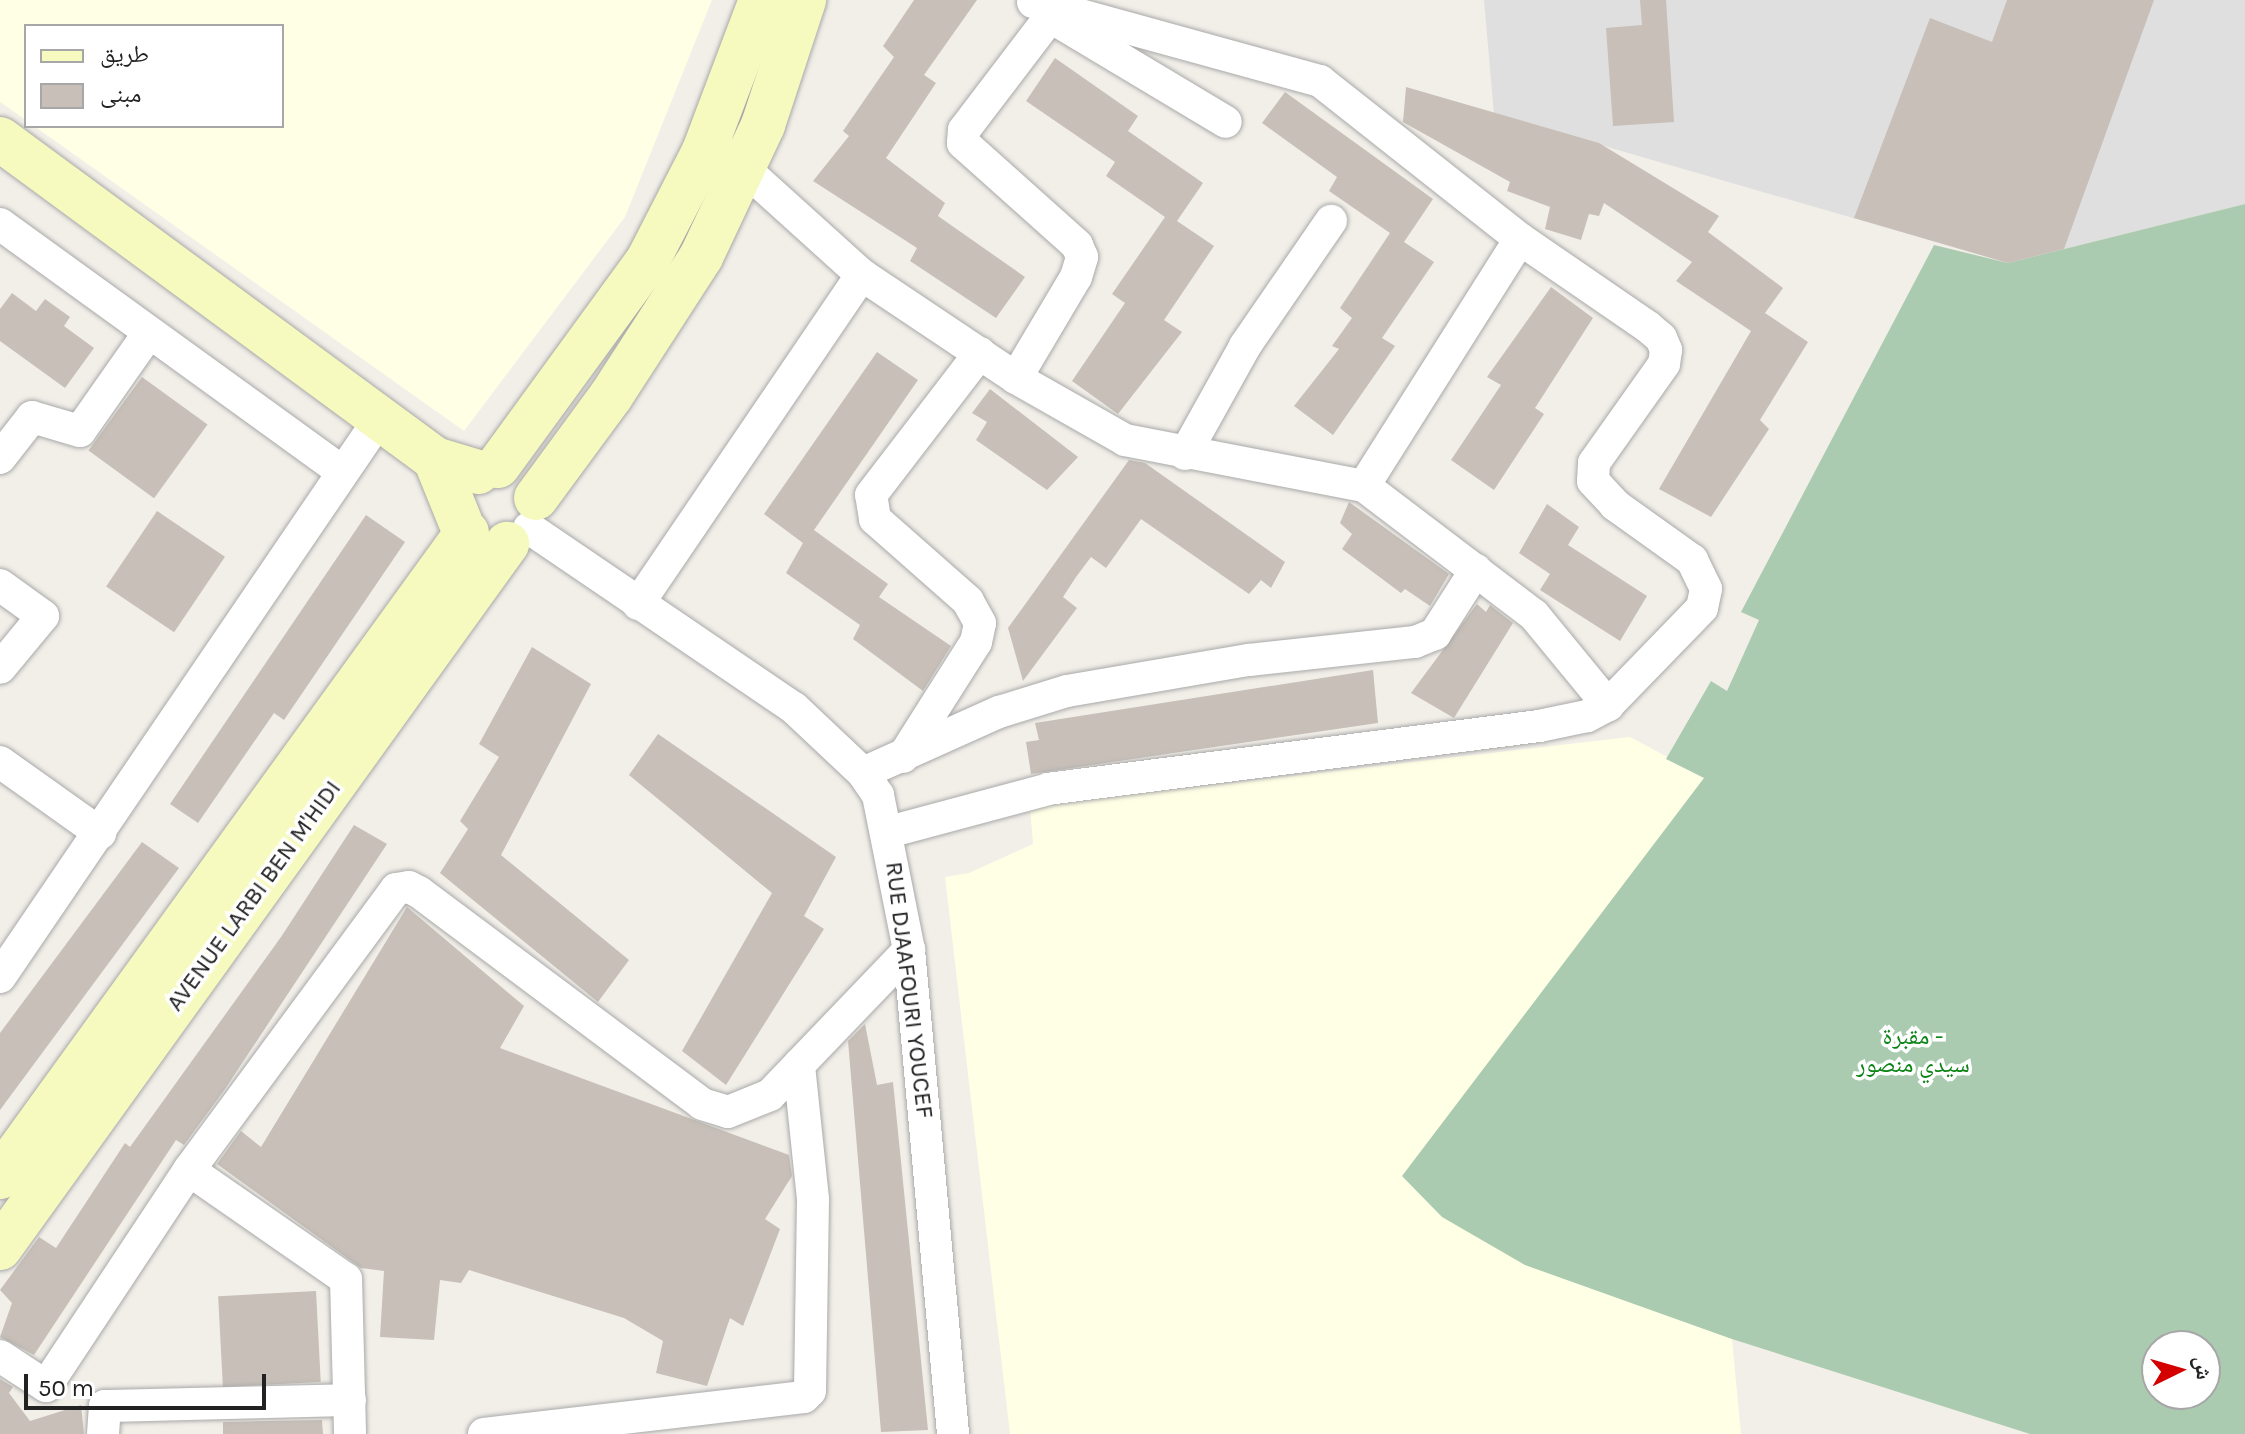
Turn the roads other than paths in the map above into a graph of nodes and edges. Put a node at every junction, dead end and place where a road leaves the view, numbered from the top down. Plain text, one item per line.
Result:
1 (761, 0) edge
2 (804, 0) edge
3 (1038, 6) edge
4 (1226, 122) dead end
5 (709, 138) junction
6 (5, 153) edge
7 (744, 168) junction
8 (1331, 221) dead end
9 (0, 224) edge
10 (1520, 239) junction
11 (862, 275) junction
12 (149, 333) junction
13 (980, 353) junction
14 (1016, 378) junction
15 (380, 418) junction
16 (1185, 454) junction
17 (0, 458) edge
18 (435, 459) junction
19 (488, 469) junction
20 (343, 472) junction
21 (1364, 486) junction
22 (500, 525) junction
23 (1476, 570) junction
24 (0, 585) edge
25 (638, 604) junction
26 (0, 668) edge
27 (1608, 705) junction
28 (903, 757) junction
29 (0, 762) edge
30 (863, 773) junction
31 (888, 832) junction
32 (100, 833) junction
33 (909, 950) junction
34 (1, 974) edge
35 (799, 1065) junction
36 (189, 1170) junction
37 (0, 1177) edge
38 (0, 1248) edge
39 (0, 1356) edge
40 (350, 1400) junction
41 (103, 1434) edge
42 (350, 1434) edge
43 (484, 1434) edge
44 (953, 1434) edge

1 - 5 main road
2 - 7 main road, AVENUE LARBI BEN M'HIDI
3 - 4 street
3 - 10 street
3 - 14 street
5 - 7 street
5 - 19 main road
6 - 15 main road
7 - 11 street
7 - 22 main road, AVENUE LARBI BEN M'HIDI
8 - 16 street
9 - 12 street
10 - 21 street
10 - 27 street
11 - 13 street
11 - 25 street
12 - 17 street
12 - 20 street
13 - 14 street
13 - 28 street
14 - 16 street
15 - 18 main road
15 - 20 street
16 - 21 street
18 - 19 main road
18 - 22 main road
19 - 22 main road
19 - 22 main road
20 - 32 street
21 - 23 street
22 - 25 street, RUE DJAAFOURI YOUCEF
22 - 37 main road, AVENUE LARBI BEN M'HIDI
22 - 38 main road, AVENUE LARBI BEN M'HIDI
23 - 27 street
23 - 28 street
24 - 26 street
25 - 30 street, RUE DJAAFOURI YOUCEF
27 - 31 street
28 - 30 street
29 - 32 street
30 - 31 street, RUE DJAAFOURI YOUCEF
31 - 33 street, RUE DJAAFOURI YOUCEF
32 - 34 street
33 - 35 street
33 - 44 street, RUE DJAAFOURI YOUCEF
35 - 36 street
35 - 43 street
36 - 39 street
36 - 40 street
40 - 41 street
40 - 42 street

